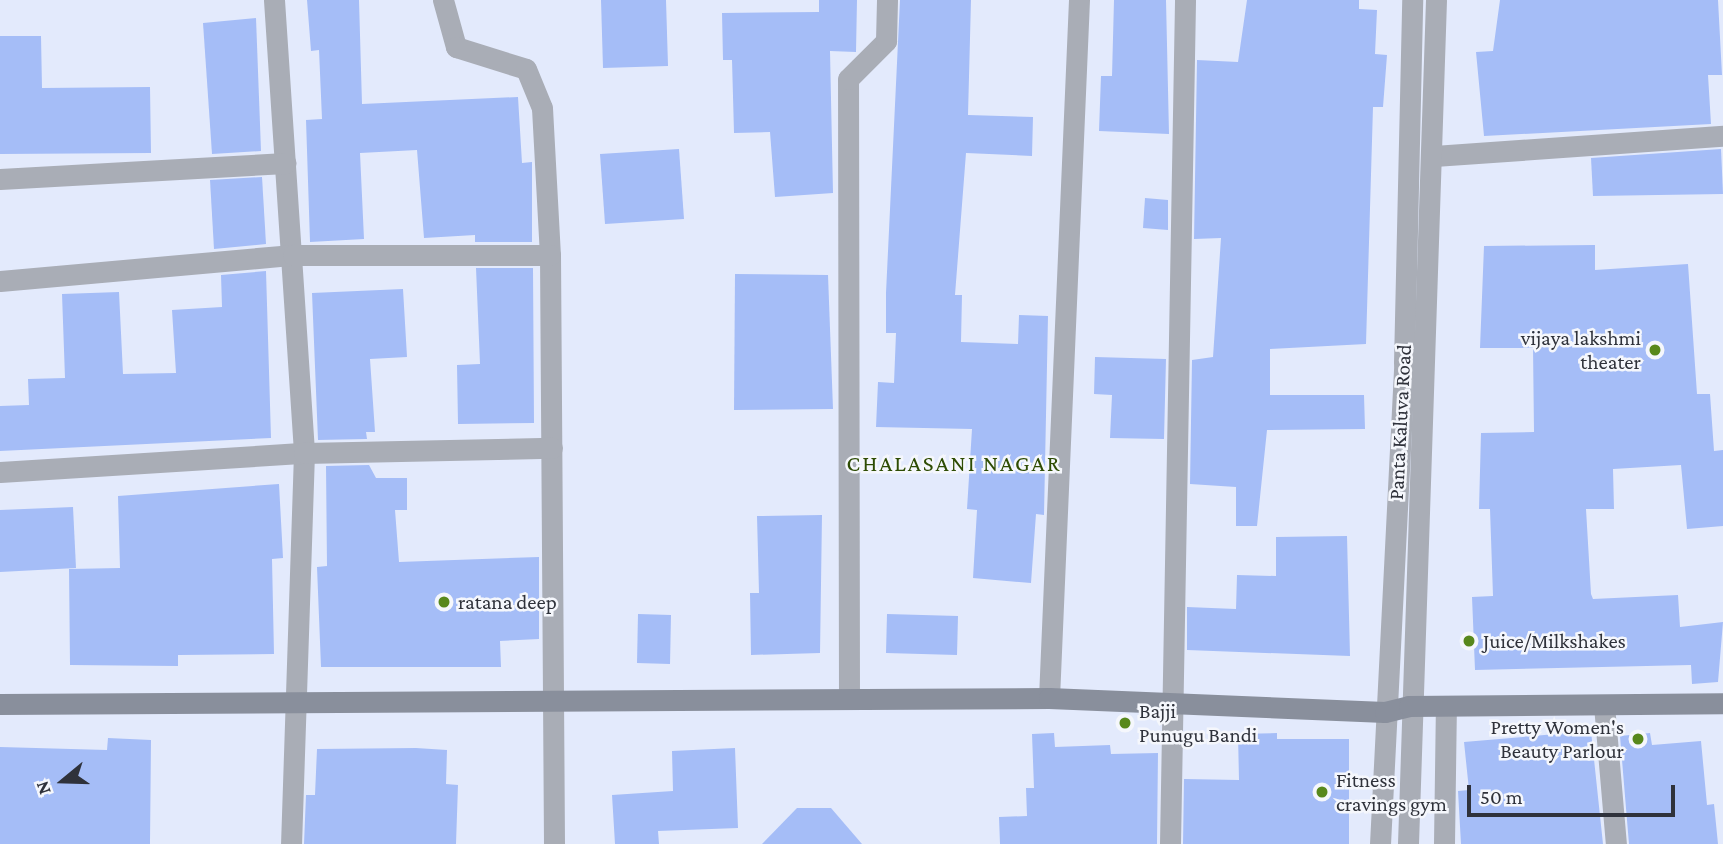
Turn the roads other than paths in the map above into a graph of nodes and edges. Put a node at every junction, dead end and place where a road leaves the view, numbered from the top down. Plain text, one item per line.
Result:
1 (274, 0) edge
2 (443, 0) edge
3 (887, 0) edge
4 (1079, 0) edge
5 (1185, 0) edge
6 (1412, 0) edge
7 (1436, 0) edge
8 (1723, 136) edge
9 (1433, 156) junction
10 (286, 163) junction
11 (0, 179) edge
12 (293, 255) junction
13 (550, 255) junction
14 (0, 281) edge
15 (552, 448) junction
16 (304, 453) junction
17 (0, 472) edge
18 (1049, 698) junction
19 (849, 699) junction
20 (555, 700) junction
21 (1170, 701) junction
22 (294, 702) junction
23 (1723, 702) edge
24 (0, 704) edge
25 (1604, 705) junction
26 (1409, 706) junction
27 (1446, 708) junction
28 (1385, 712) junction
29 (291, 844) edge
30 (554, 844) edge
31 (1170, 844) edge
32 (1380, 844) edge
33 (1408, 844) edge
34 (1444, 844) edge
35 (1616, 844) edge

1 - 10 street
2 - 13 street
3 - 19 street
4 - 18 street
5 - 21 street
6 - 28 street, Panta Kaluva Road
7 - 9 street, Panta Kaluva Road
8 - 9 street
9 - 26 street, Panta Kaluva Road
10 - 11 street
10 - 12 street
12 - 13 street
12 - 14 street
12 - 16 street
13 - 15 street
15 - 16 street
15 - 20 street
16 - 17 street
16 - 22 street
18 - 19 main road
18 - 21 main road
19 - 20 main road
20 - 22 main road
20 - 30 street
21 - 28 main road
21 - 31 street
22 - 24 main road
22 - 29 street
23 - 25 main road
25 - 27 main road
25 - 35 street
26 - 27 main road
26 - 28 main road
26 - 33 street, Panta Kaluva Road
27 - 34 street
28 - 32 street, Panta Kaluva Road

